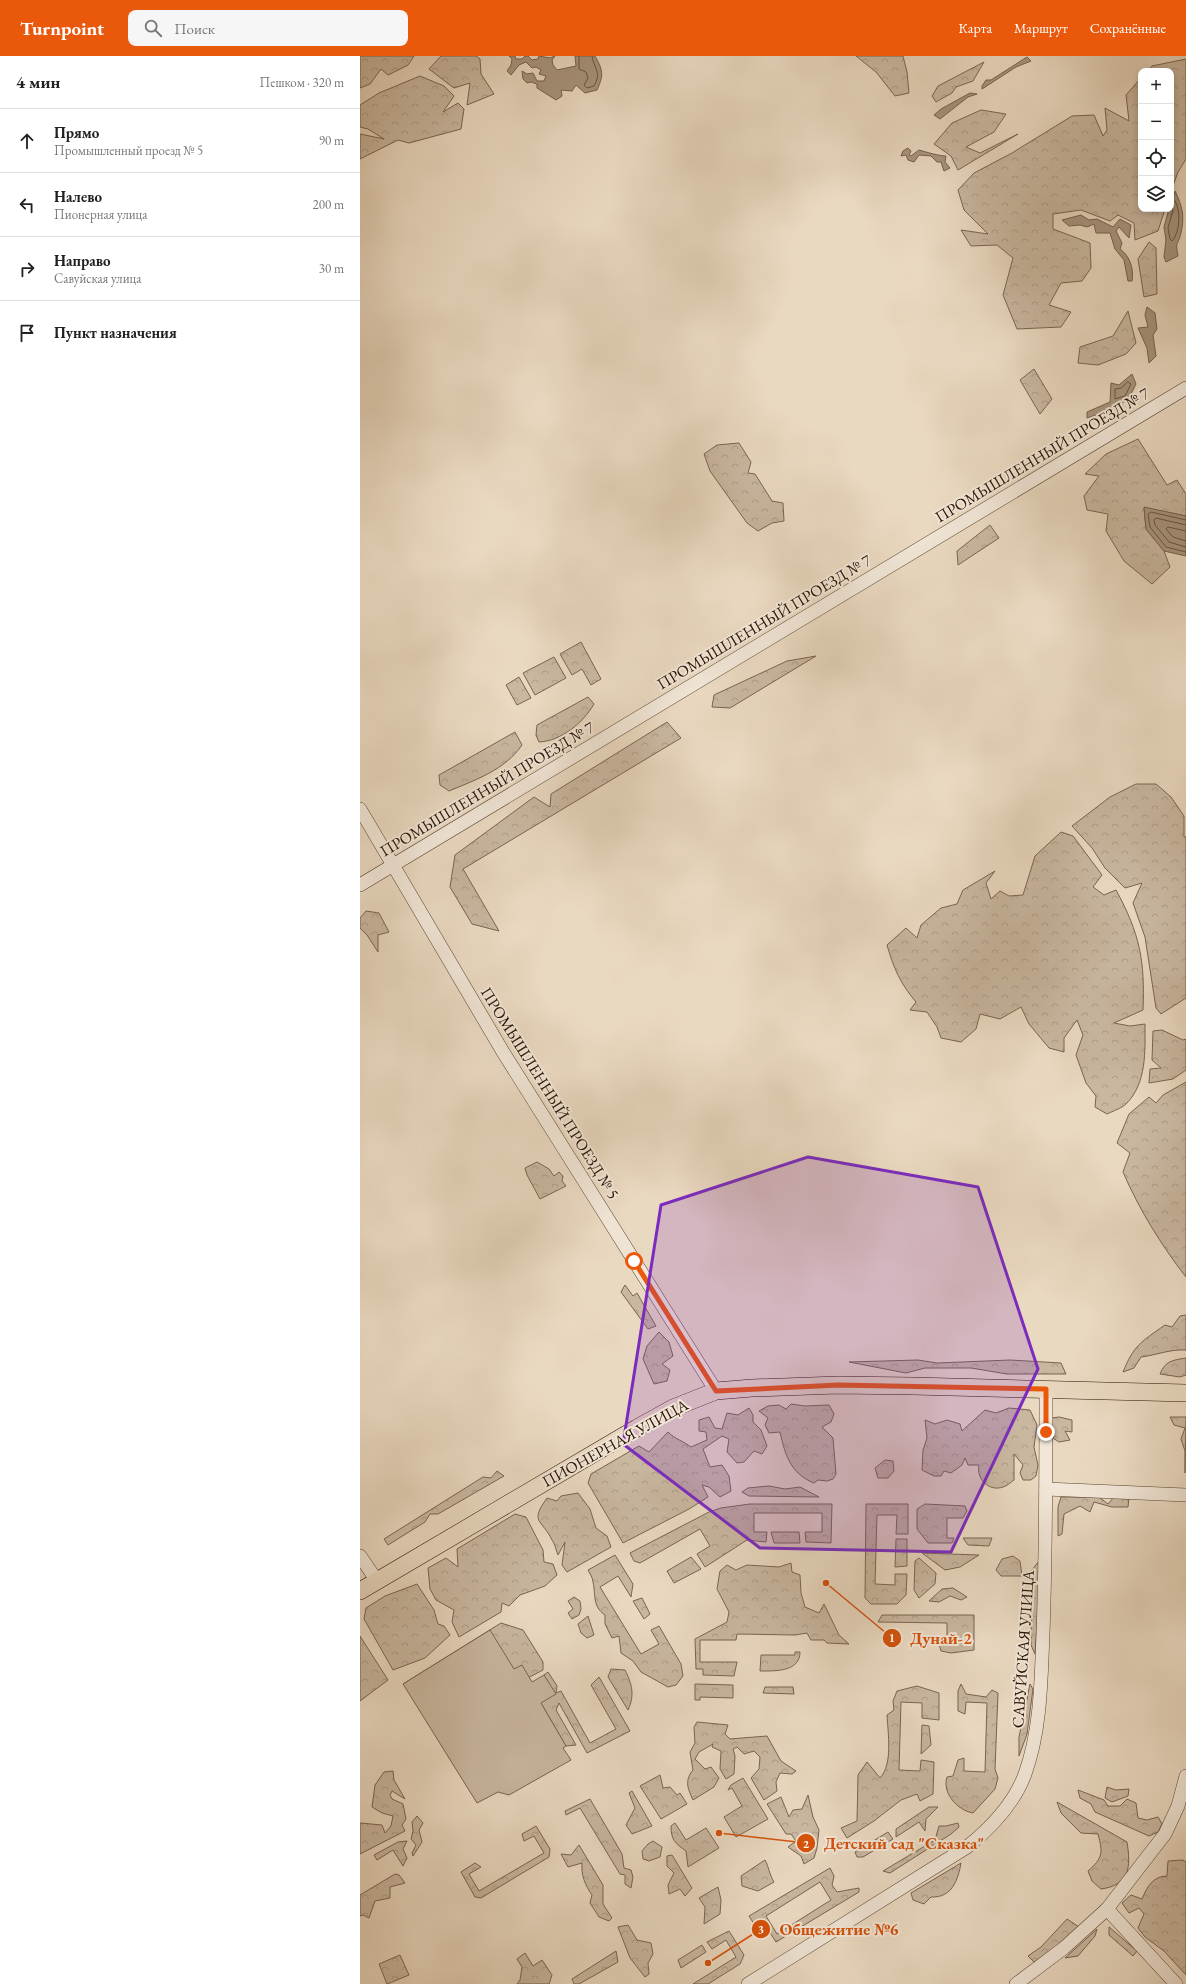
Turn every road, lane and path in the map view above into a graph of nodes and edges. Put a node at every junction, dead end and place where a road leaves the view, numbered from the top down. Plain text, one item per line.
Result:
1 (1186, 388) edge
2 (360, 809) edge
3 (392, 866) junction
4 (360, 885) edge
5 (1046, 1389) junction
6 (716, 1391) junction
7 (1186, 1393) edge
8 (1046, 1489) junction
9 (1186, 1495) edge
10 (360, 1556) edge
11 (377, 1581) junction
12 (360, 1591) edge
13 (1186, 1776) edge
14 (1107, 1909) junction
15 (748, 1984) edge
16 (1016, 1984) edge
17 (1176, 1984) edge

1 - 3 street, ПРОМЫШЛЕННЫЙ ПРОЕЗД № 7
2 - 3 street, ПРОМЫШЛЕННЫЙ ПРОЕЗД № 5
3 - 4 street, ПРОМЫШЛЕННЫЙ ПРОЕЗД № 7
3 - 6 street, ПРОМЫШЛЕННЫЙ ПРОЕЗД № 5
5 - 6 main road, ПИОНЕРНАЯ УЛИЦА
5 - 7 main road, ПИОНЕРНАЯ УЛИЦА
5 - 8 street, САВУЙСКАЯ УЛИЦА
6 - 11 main road, ПИОНЕРНАЯ УЛИЦА
8 - 9 street
8 - 15 street, САВУЙСКАЯ УЛИЦА
10 - 11 street
11 - 12 main road, ПИОНЕРНАЯ УЛИЦА
13 - 14 street
14 - 16 street
14 - 17 street

